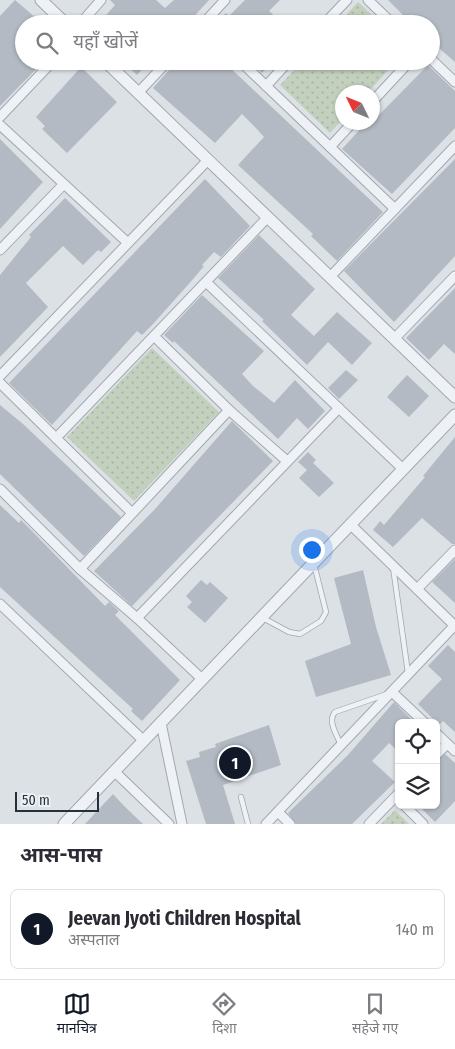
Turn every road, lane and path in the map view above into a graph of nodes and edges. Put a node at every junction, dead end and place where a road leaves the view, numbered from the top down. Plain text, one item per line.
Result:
1 (41, 0) edge
2 (102, 0) edge
3 (225, 0) edge
4 (347, 0) edge
5 (368, 0) edge
6 (57, 15) edge
7 (88, 15) edge
8 (211, 15) edge
9 (333, 15) edge
10 (384, 15) edge
11 (440, 68) edge
12 (44, 70) edge
13 (114, 70) edge
14 (160, 70) edge
15 (249, 70) edge
16 (281, 70) edge
17 (402, 70) edge
18 (455, 82) edge
19 (266, 86) junction
20 (138, 93) junction
21 (380, 93) edge
22 (0, 117) edge
23 (0, 126) edge
24 (346, 130) edge
25 (455, 146) edge
26 (330, 147) junction
27 (208, 160) junction
28 (63, 185) junction
29 (395, 209) junction
30 (268, 217) junction
31 (128, 243) junction
32 (0, 250) edge
33 (455, 276) edge
34 (330, 278) junction
35 (206, 282) junction
36 (154, 336) junction
37 (394, 339) junction
38 (0, 376) edge
39 (0, 383) edge
40 (455, 397) edge
41 (339, 408) junction
42 (229, 410) junction
43 (455, 415) edge
44 (56, 438) junction
45 (287, 461) junction
46 (403, 469) junction
47 (0, 489) edge
48 (132, 512) junction
49 (350, 524) junction
50 (455, 550) edge
51 (314, 563) junction
52 (393, 566) junction
53 (80, 569) junction
54 (417, 589) junction
55 (0, 604) edge
56 (262, 617) junction
57 (137, 618) junction
58 (455, 626) edge
59 (408, 675) junction
60 (202, 679) junction
61 (392, 692) junction
62 (421, 719) edge
63 (160, 723) junction
64 (440, 738) edge
65 (144, 741) junction
66 (447, 744) junction
67 (341, 745) junction
68 (440, 751) edge
69 (455, 751) edge
70 (114, 771) junction
71 (241, 797) dead end
72 (395, 800) edge
73 (408, 809) edge
74 (278, 812) junction
75 (64, 824) edge
76 (169, 824) edge
77 (182, 824) edge
78 (248, 824) edge
79 (266, 824) edge
80 (290, 824) edge
81 (369, 824) edge
82 (423, 824) edge

1 - 6 street
2 - 7 street
3 - 8 street
4 - 9 street
5 - 10 street
11 - 18 street
12 - 22 street
13 - 20 street
14 - 20 street
15 - 19 street
16 - 19 street
17 - 21 street
19 - 26 street
20 - 27 street
23 - 28 street
24 - 26 street
25 - 29 street
26 - 29 street
27 - 30 street
27 - 31 street
28 - 31 street
28 - 32 street
29 - 34 street
30 - 34 street
30 - 35 street
31 - 38 street
33 - 37 street
34 - 37 street
35 - 36 street
35 - 41 street
36 - 42 street
36 - 44 street
37 - 40 street
39 - 44 street
41 - 45 street
41 - 46 street
42 - 45 street
42 - 48 street
43 - 46 street
44 - 48 street
45 - 57 street
46 - 49 street
47 - 53 street
48 - 53 street
49 - 51 street
49 - 52 street
50 - 54 street
51 - 56 street
51 - 56 lane
52 - 54 street
52 - 59 lane
53 - 57 street
54 - 58 street
55 - 65 street
56 - 60 street
57 - 60 street
58 - 59 street
59 - 61 street
60 - 63 street
61 - 62 street
61 - 67 street
61 - 67 lane
63 - 65 street
63 - 77 street
64 - 66 street
65 - 70 street
66 - 68 street
66 - 69 street
67 - 74 street
70 - 75 street
70 - 76 street
71 - 78 lane
72 - 81 street
73 - 82 street
74 - 79 street
74 - 80 street

